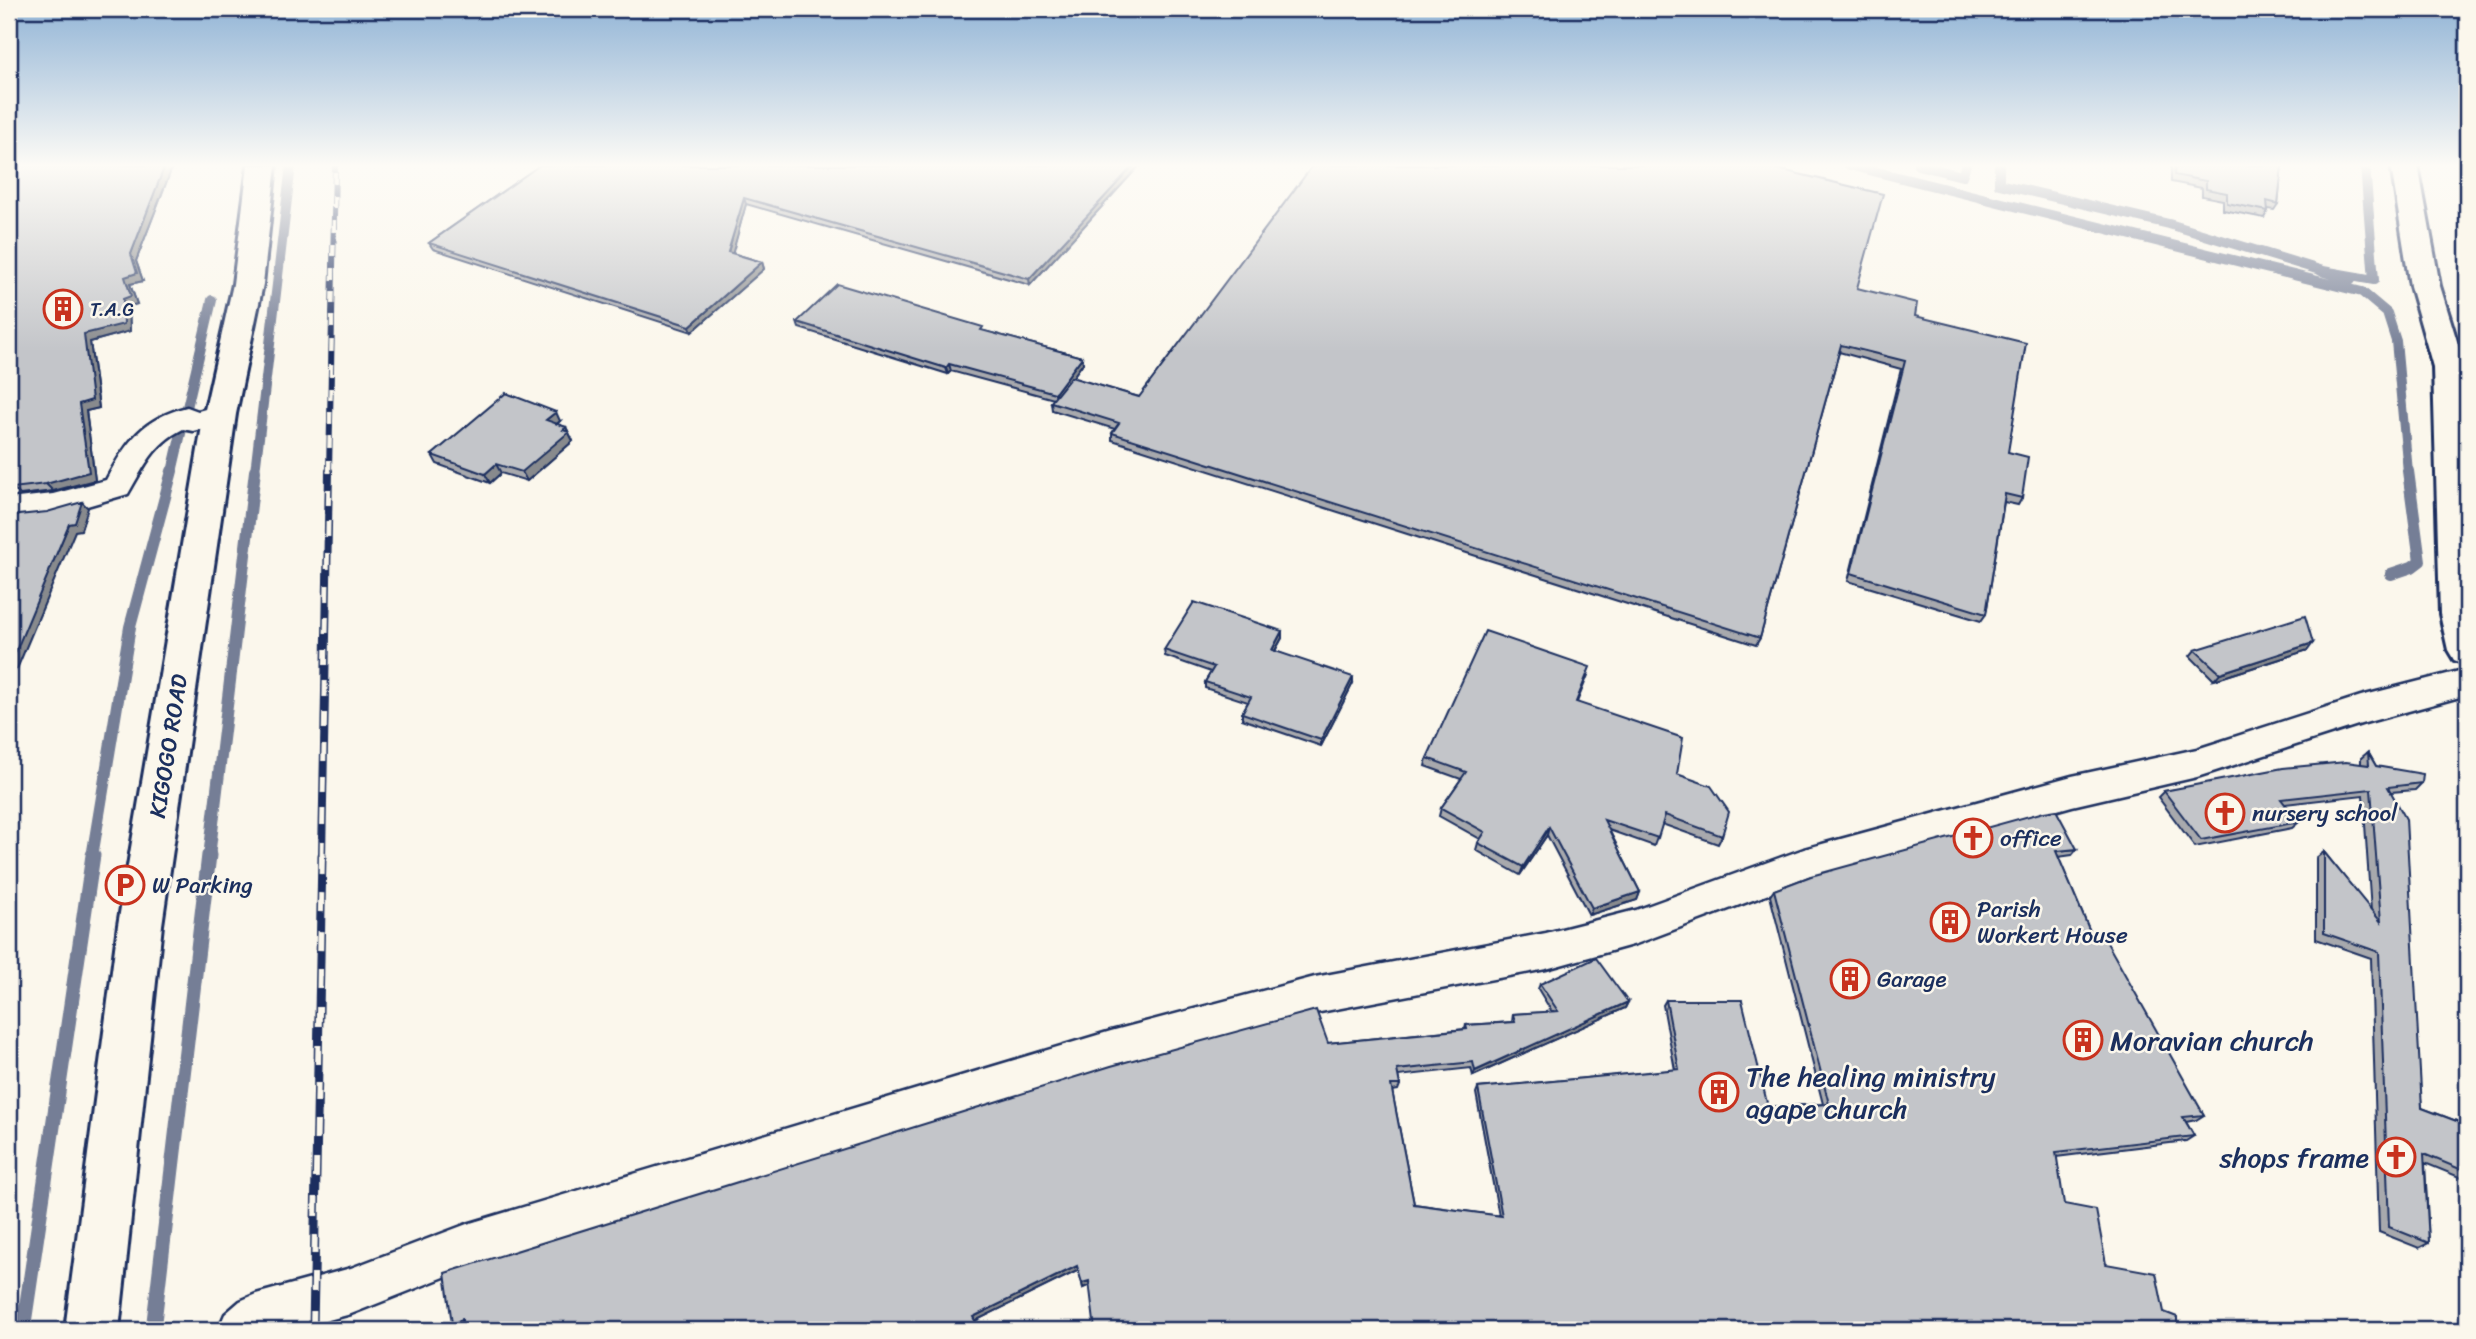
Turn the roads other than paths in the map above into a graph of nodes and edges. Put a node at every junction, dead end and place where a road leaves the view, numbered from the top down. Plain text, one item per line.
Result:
1 (254, 227) edge
2 (2415, 227) edge
3 (220, 414) junction
4 (9, 510) edge
5 (2467, 650) edge
6 (2467, 682) edge
7 (92, 1330) edge
8 (242, 1330) edge

1 - 3 main road, KIGOGO ROAD
2 - 5 main road
3 - 4 street
3 - 7 main road, KIGOGO ROAD
6 - 8 street

